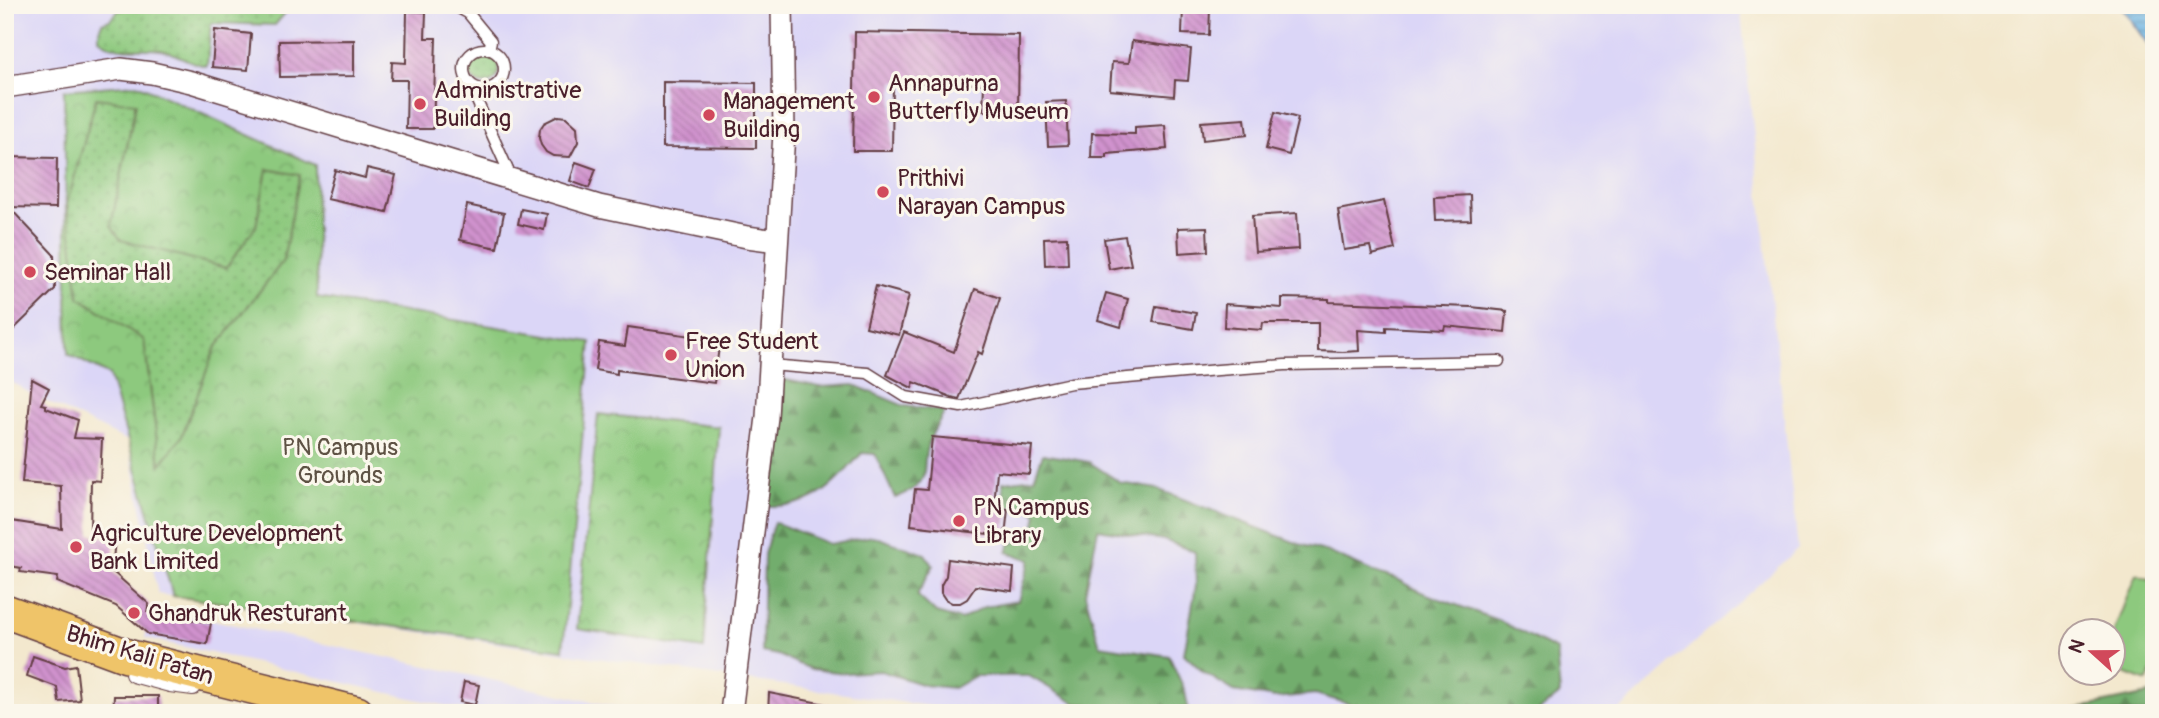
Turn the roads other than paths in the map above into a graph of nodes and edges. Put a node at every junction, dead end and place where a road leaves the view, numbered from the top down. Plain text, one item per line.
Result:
1 (453, 5) edge
2 (782, 5) edge
3 (489, 50) junction
4 (5, 87) edge
5 (479, 89) junction
6 (512, 179) junction
7 (777, 241) junction
8 (1499, 361) dead end
9 (770, 365) junction
10 (5, 611) edge
11 (5, 625) edge
12 (344, 712) edge
13 (731, 713) edge

1 - 3 lane
2 - 7 street
3 - 5 lane
3 - 5 lane
4 - 6 street
5 - 6 lane
6 - 7 street
7 - 9 street
8 - 9 lane
9 - 13 street
10 - 12 main road, Bhim Kali Patan
11 - 12 street

